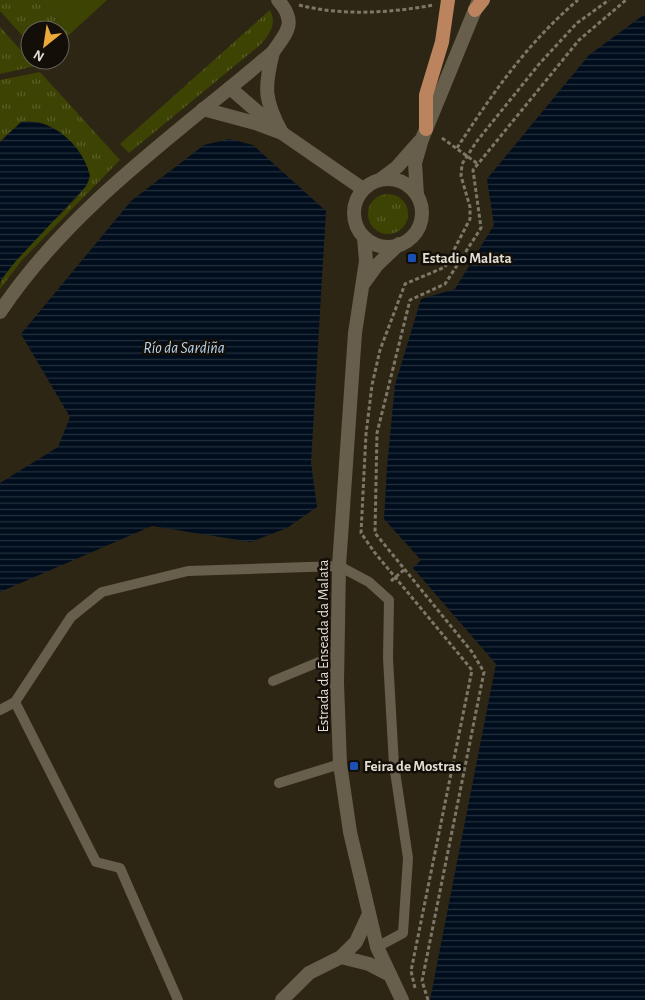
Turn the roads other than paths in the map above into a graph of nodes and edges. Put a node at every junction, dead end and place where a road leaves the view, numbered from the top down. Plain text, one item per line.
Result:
1 (278, 0) edge
2 (448, 0) edge
3 (479, 3) edge
4 (273, 52) junction
5 (230, 88) junction
6 (204, 109) junction
7 (282, 134) junction
8 (424, 134) junction
9 (381, 180) junction
10 (363, 189) junction
11 (417, 195) junction
12 (364, 237) junction
13 (399, 244) junction
14 (364, 284) junction
15 (0, 312) edge
16 (339, 566) junction
17 (338, 654) junction
18 (273, 681) dead end
19 (15, 702) junction
20 (0, 710) edge
21 (340, 764) junction
22 (279, 783) dead end
23 (369, 914) junction
24 (377, 947) junction
25 (341, 957) junction
26 (390, 975) junction
27 (178, 1000) edge
28 (282, 1000) edge
29 (402, 1000) edge

1 - 4 main road
2 - 8 highway
3 - 8 main road
4 - 5 main road
4 - 7 main road
5 - 6 main road
5 - 7 main road
6 - 7 main road
6 - 15 main road
7 - 10 main road
8 - 9 main road
8 - 11 main road
9 - 10 main road
9 - 11 main road
10 - 12 main road
11 - 13 main road
12 - 13 main road
12 - 14 main road, Estrada da Enseada da Malata
13 - 14 main road, Estrada da Enseada da Malata
14 - 16 main road, Estrada da Enseada da Malata
16 - 17 main road, Estrada da Enseada da Malata
16 - 19 lane
16 - 24 lane
17 - 18 lane
17 - 21 main road, Estrada da Enseada da Malata
19 - 20 lane
19 - 27 lane
21 - 22 lane
21 - 23 main road, Estrada da Enseada da Malata
23 - 24 main road, Estrada da Enseada da Malata
23 - 25 main road
24 - 26 main road, Estrada da Enseada da Malata
25 - 26 main road
25 - 28 main road
26 - 29 main road, Estrada da Enseada da Malata

